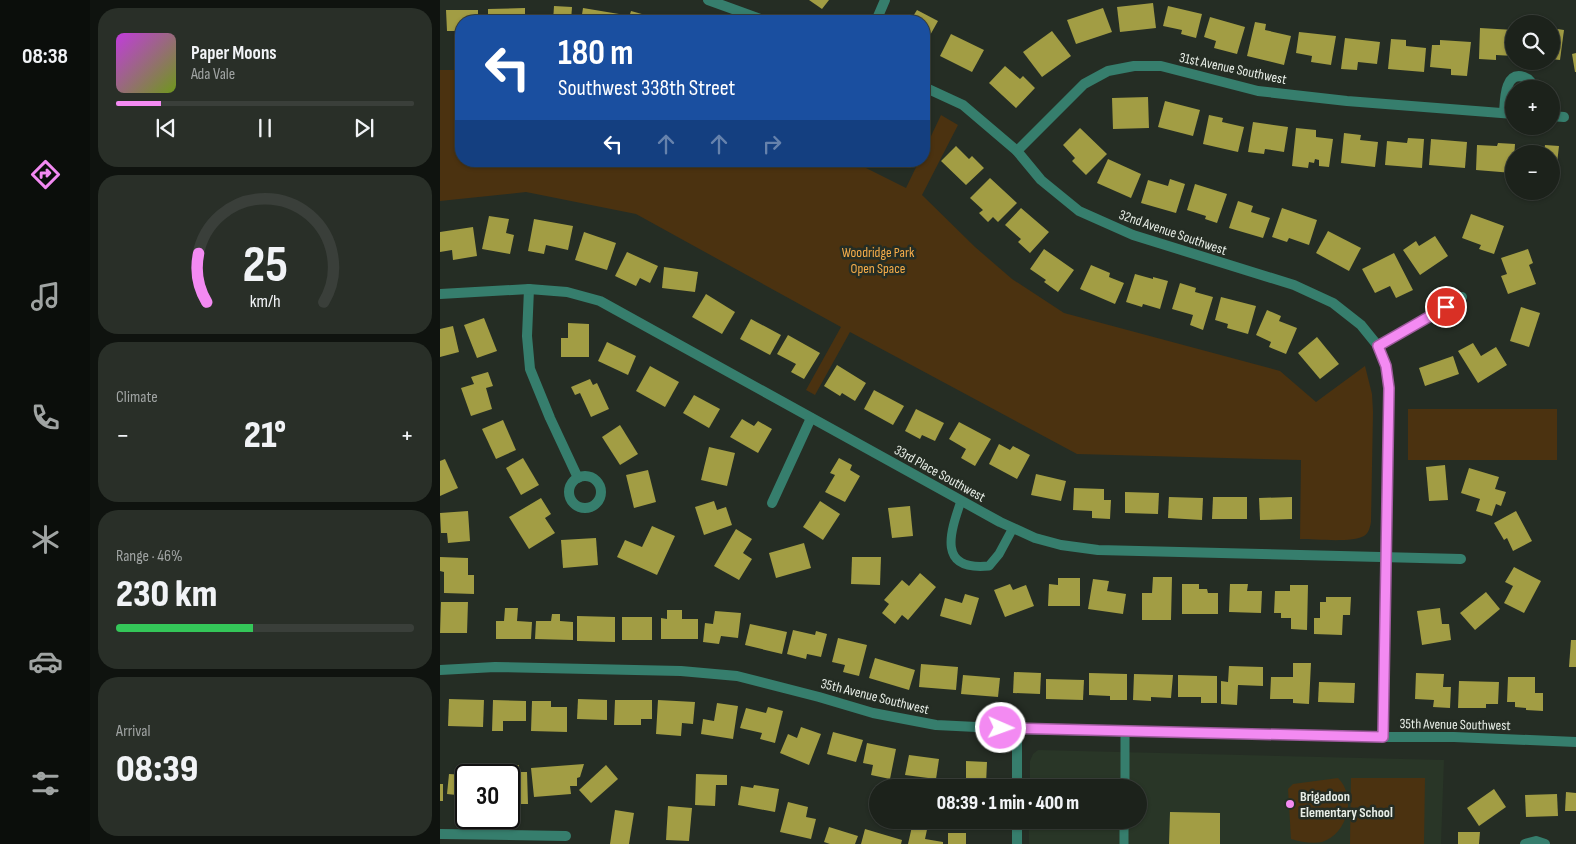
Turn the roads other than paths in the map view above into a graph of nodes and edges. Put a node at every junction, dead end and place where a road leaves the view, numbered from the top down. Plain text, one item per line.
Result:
1 (708, 0) edge
2 (886, 0) edge
3 (749, 15) edge
4 (879, 15) edge
5 (1511, 80) edge
6 (1529, 80) edge
7 (930, 90) edge
8 (1505, 113) edge
9 (1560, 117) edge
10 (1564, 117) dead end
11 (1017, 151) junction
12 (529, 289) junction
13 (440, 294) edge
14 (1462, 297) dead end
15 (1378, 346) junction
16 (811, 418) junction
17 (578, 478) dead end
18 (961, 501) junction
19 (772, 503) dead end
20 (1013, 528) junction
21 (1386, 556) junction
22 (1461, 559) dead end
23 (440, 670) edge
24 (1017, 729) junction
25 (1125, 731) junction
26 (1383, 737) junction
27 (1576, 742) edge
28 (1017, 779) edge
29 (1124, 779) edge
30 (1017, 829) edge
31 (1124, 829) edge
32 (440, 834) edge
33 (566, 836) dead end
34 (1017, 844) edge
35 (1124, 844) edge
36 (1525, 844) edge
37 (1545, 844) edge

1 - 3 street
2 - 4 street
5 - 6 street, 31st Avenue Southwest
7 - 11 street, 32nd Avenue Southwest
8 - 11 street, 31st Avenue Southwest
9 - 10 street
11 - 15 street, 32nd Avenue Southwest
12 - 13 street, 33rd Place Southwest
12 - 16 street, 33rd Place Southwest
12 - 17 street
14 - 15 street
15 - 21 street
16 - 18 street, 33rd Place Southwest
16 - 19 street
18 - 20 street, 33rd Place Southwest
18 - 20 lane
20 - 21 street, 33rd Place Southwest
21 - 22 street, 33rd Place Southwest
21 - 26 street
23 - 24 street, 35th Avenue Southwest
24 - 25 street, 35th Avenue Southwest
24 - 28 street
25 - 26 street, 35th Avenue Southwest
25 - 29 lane
26 - 27 street, 35th Avenue Southwest
30 - 34 street
31 - 35 lane
32 - 33 street
36 - 37 street

